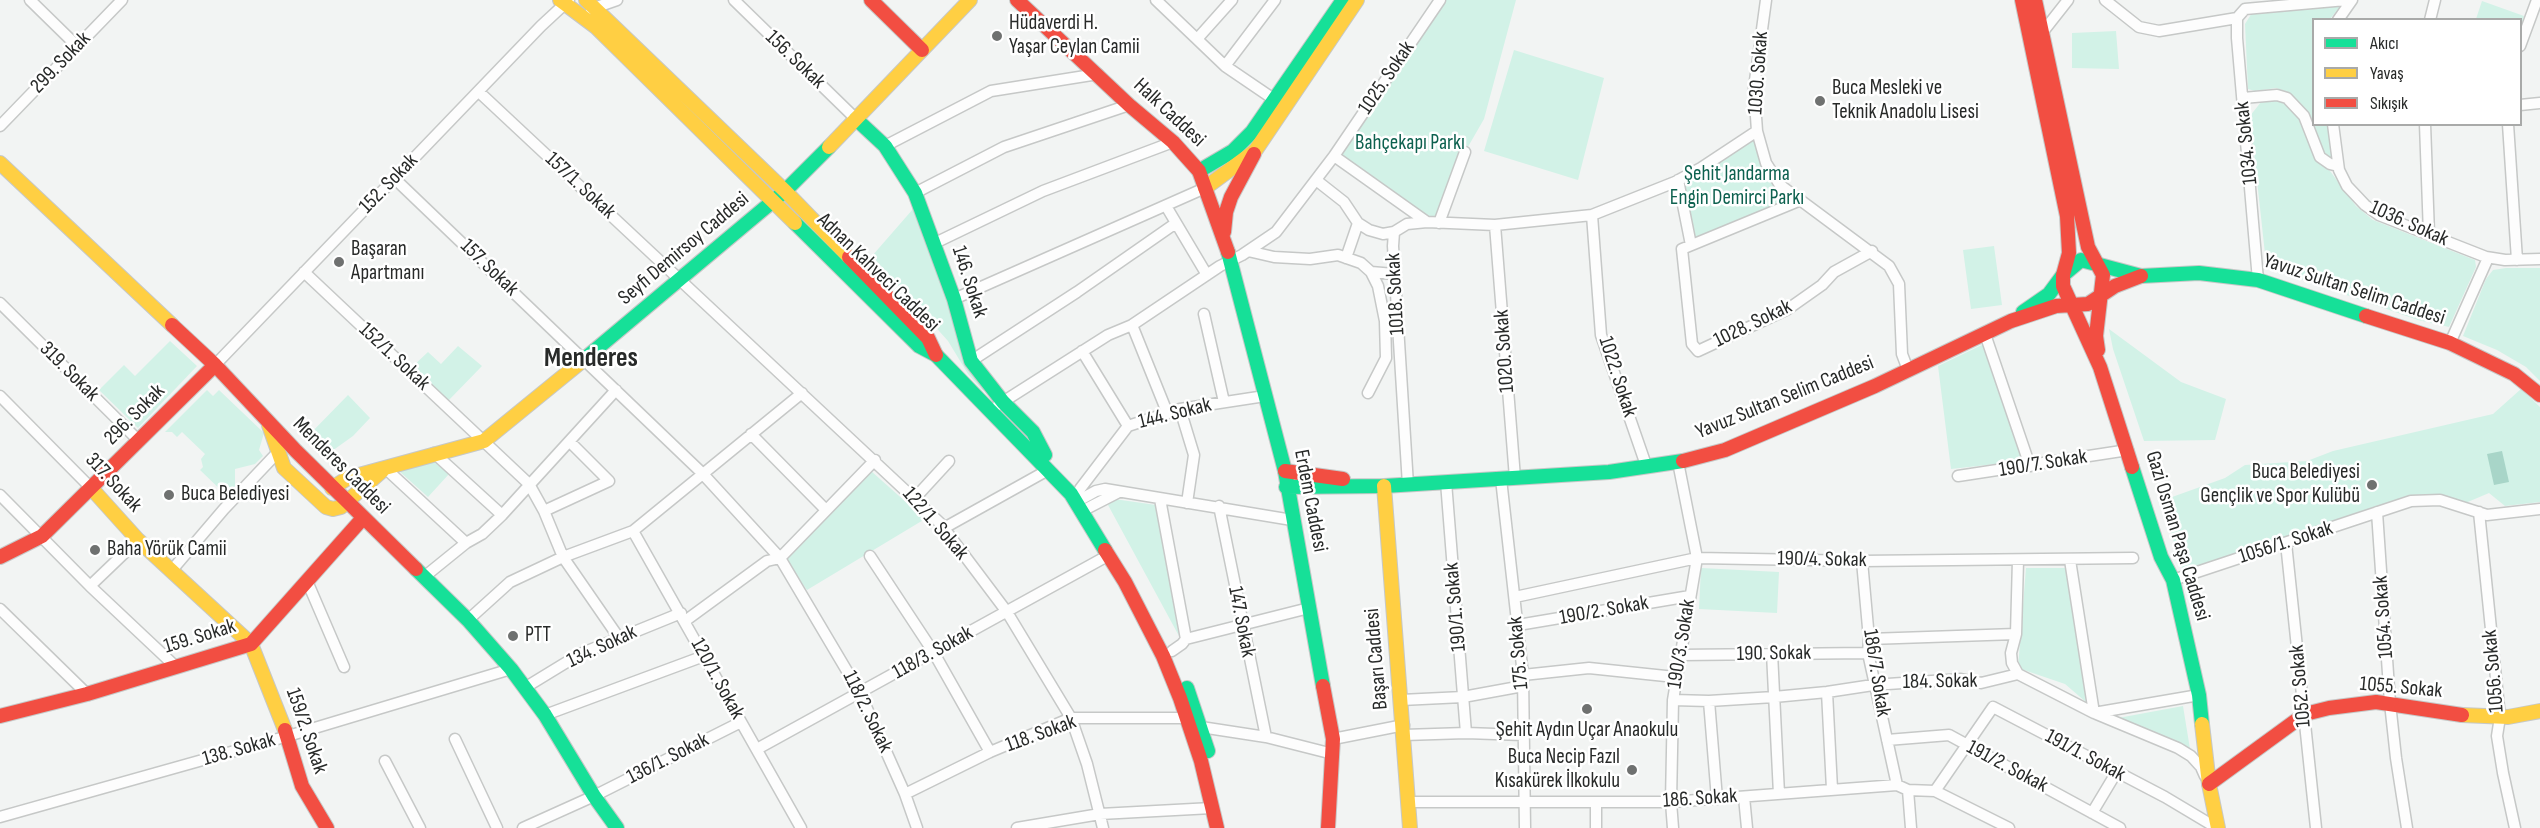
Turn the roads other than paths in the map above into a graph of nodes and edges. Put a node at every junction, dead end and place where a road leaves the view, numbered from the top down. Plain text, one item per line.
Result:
1 (30, 0) edge
2 (122, 0) edge
3 (617, 0) edge
4 (734, 0) edge
5 (871, 0) edge
6 (970, 0) edge
7 (1017, 0) edge
8 (1156, 0) edge
9 (1232, 0) edge
10 (1275, 0) edge
11 (1343, 0) edge
12 (1357, 0) edge
13 (1440, 0) edge
14 (1766, 0) edge
15 (2022, 0) edge
16 (2035, 0) edge
17 (2068, 0) edge
18 (2105, 0) edge
19 (2346, 0) edge
20 (2352, 0) edge
21 (2435, 0) edge
22 (2537, 0) edge
23 (565, 2) edge
24 (589, 3) edge
25 (2243, 5) edge
26 (582, 17) junction
27 (2237, 18) junction
28 (2339, 18) edge
29 (2430, 18) edge
30 (2042, 33) junction
31 (1198, 38) junction
32 (2522, 41) edge
33 (78, 47) junction
34 (922, 50) junction
35 (1225, 66) junction
36 (1098, 74) junction
37 (479, 92) junction
38 (2243, 98) junction
39 (1275, 100) junction
40 (2540, 103) edge
41 (1129, 105) junction
42 (2522, 105) edge
43 (856, 119) junction
44 (0, 126) edge
45 (2333, 126) edge
46 (2425, 126) edge
47 (2508, 126) edge
48 (1757, 131) junction
49 (1173, 141) junction
50 (885, 146) junction
51 (1255, 151) junction
52 (1465, 152) dead end
53 (1334, 156) junction
54 (0, 163) edge
55 (2338, 166) junction
56 (1198, 171) junction
57 (394, 178) junction
58 (1316, 180) junction
59 (1678, 180) junction
60 (1205, 188) junction
61 (785, 191) junction
62 (915, 193) junction
63 (774, 200) junction
64 (1801, 200) junction
65 (1166, 206) junction
66 (1592, 215) junction
67 (1427, 222) junction
68 (1176, 223) junction
69 (1358, 223) junction
70 (1439, 223) junction
71 (1496, 225) junction
72 (1394, 232) junction
73 (2429, 234) junction
74 (1224, 237) junction
75 (935, 243) junction
76 (1691, 245) junction
77 (1248, 251) junction
78 (1872, 251) junction
79 (1346, 258) junction
80 (2488, 258) junction
81 (2540, 259) edge
82 (2517, 260) junction
83 (1228, 261) junction
84 (2098, 266) junction
85 (304, 272) junction
86 (1371, 272) junction
87 (1394, 274) junction
88 (1208, 275) junction
89 (2063, 275) junction
90 (2141, 276) junction
91 (681, 280) junction
92 (2258, 280) junction
93 (2100, 296) junction
94 (954, 299) junction
95 (0, 303) edge
96 (2073, 304) junction
97 (1204, 314) dead end
98 (2011, 321) junction
99 (1132, 325) junction
100 (1985, 334) junction
101 (2450, 344) junction
102 (1082, 351) junction
103 (936, 355) junction
104 (584, 359) junction
105 (971, 361) junction
106 (214, 365) junction
107 (2100, 367) junction
108 (1908, 370) junction
109 (616, 390) junction
110 (802, 393) junction
111 (1368, 393) dead end
112 (2540, 395) edge
113 (0, 396) edge
114 (1265, 396) junction
115 (1003, 402) junction
116 (1224, 402) junction
117 (1180, 409) junction
118 (1167, 412) junction
119 (993, 413) junction
120 (269, 424) junction
121 (1128, 426) junction
122 (751, 434) junction
123 (139, 441) junction
124 (484, 441) junction
125 (570, 442) junction
126 (2128, 450) junction
127 (278, 452) junction
128 (434, 453) junction
129 (1045, 455) junction
130 (875, 460) junction
131 (949, 461) dead end
132 (1678, 462) junction
133 (1646, 465) junction
134 (2030, 466) junction
135 (385, 468) junction
136 (1048, 470) junction
137 (1286, 471) junction
138 (702, 473) junction
139 (1958, 476) dead end
140 (1508, 478) junction
141 (1446, 482) junction
142 (529, 484) junction
143 (1408, 485) junction
144 (1384, 486) junction
145 (1286, 487) junction
146 (332, 488) junction
147 (92, 489) junction
148 (0, 495) edge
149 (915, 498) junction
150 (1160, 499) junction
151 (346, 501) junction
152 (1083, 501) junction
153 (1187, 503) junction
154 (1219, 507) junction
155 (2540, 509) edge
156 (826, 510) junction
157 (544, 511) junction
158 (2377, 512) junction
159 (2479, 512) junction
160 (502, 515) junction
161 (363, 518) junction
162 (1292, 520) junction
163 (944, 528) junction
164 (633, 531) junction
165 (42, 536) junction
166 (138, 540) junction
167 (466, 543) junction
168 (2286, 543) junction
169 (1109, 555) junction
170 (870, 556) dead end
171 (0, 557) edge
172 (563, 557) junction
173 (780, 558) junction
174 (1697, 558) junction
175 (2133, 558) dead end
176 (2018, 560) junction
177 (2070, 560) junction
178 (1862, 561) junction
179 (172, 570) junction
180 (424, 577) junction
181 (2173, 580) junction
182 (307, 581) junction
183 (90, 586) junction
184 (1690, 596) junction
185 (1515, 597) junction
186 (1309, 608) junction
187 (0, 609) edge
188 (1006, 612) junction
189 (683, 617) junction
190 (468, 620) junction
191 (1241, 623) junction
192 (1518, 626) junction
193 (2016, 634) junction
194 (619, 638) junction
195 (1185, 639) junction
196 (1869, 639) junction
197 (251, 644) junction
198 (1172, 651) junction
199 (934, 653) junction
200 (1772, 653) junction
201 (1868, 653) junction
202 (1680, 655) junction
203 (704, 656) junction
204 (176, 667) junction
205 (344, 667) dead end
206 (511, 669) junction
207 (2018, 674) junction
208 (1675, 678) junction
209 (1523, 680) junction
210 (1873, 685) junction
211 (526, 687) junction
212 (860, 693) junction
213 (1827, 693) junction
214 (87, 694) junction
215 (2199, 695) junction
216 (1463, 697) junction
217 (1774, 697) junction
218 (1401, 700) junction
219 (1673, 700) junction
220 (1709, 701) junction
221 (2390, 703) junction
222 (2540, 711) edge
223 (2094, 713) junction
224 (2305, 714) junction
225 (545, 715) junction
226 (0, 716) edge
227 (2500, 717) junction
228 (1071, 718) junction
229 (1186, 718) junction
230 (741, 722) junction
231 (1201, 727) junction
232 (1404, 730) junction
233 (1466, 733) junction
234 (1523, 735) junction
235 (288, 736) junction
236 (1266, 737) junction
237 (455, 739) dead end
238 (1333, 739) junction
239 (1887, 740) junction
240 (1967, 745) junction
241 (757, 749) junction
242 (990, 752) junction
243 (1333, 754) junction
244 (385, 760) dead end
245 (2116, 773) junction
246 (2209, 784) junction
247 (1897, 785) junction
248 (1832, 789) junction
249 (1908, 790) junction
250 (1935, 791) junction
251 (905, 794) junction
252 (1779, 794) junction
253 (594, 796) junction
254 (1743, 797) junction
255 (1717, 799) junction
256 (1408, 802) junction
257 (1671, 802) junction
258 (1526, 803) junction
259 (1596, 804) junction
260 (1212, 808) junction
261 (2092, 813) junction
262 (1101, 814) junction
263 (0, 817) edge
264 (1908, 827) edge
265 (327, 828) edge
266 (420, 828) edge
267 (497, 828) edge
268 (523, 828) edge
269 (617, 828) edge
270 (801, 828) edge
271 (917, 828) edge
272 (1017, 828) edge
273 (1103, 828) edge
274 (1217, 828) edge
275 (1227, 828) edge
276 (1328, 828) edge
277 (1410, 828) edge
278 (1525, 828) edge
279 (1596, 828) edge
280 (1673, 828) edge
281 (1747, 828) edge
282 (2009, 828) edge
283 (2120, 828) edge
284 (2217, 828) edge
285 (2316, 828) edge
286 (2407, 828) edge
287 (2515, 828) edge

1 - 33 street
2 - 33 street, 299. Sokak
3 - 24 street
4 - 43 street, 156. Sokak
5 - 34 main road
6 - 34 main road, Seyfi Demirsoy Caddesi
7 - 36 main road, Halk Caddesi
8 - 31 street
9 - 31 street
10 - 35 street
11 - 39 main road
12 - 51 main road
13 - 53 street, 1025. Sokak
14 - 48 street, 1030. Sokak
15 - 89 main road
16 - 30 main road
17 - 30 street
18 - 27 street
19 - 25 street
20 - 28 street
21 - 29 street
22 - 32 street
23 - 26 main road, Adnan Kahveci Caddesi
23 - 37 street, 152. Sokak
24 - 26 street
24 - 61 main road, Adnan Kahveci Caddesi
25 - 27 street
26 - 63 main road, Adnan Kahveci Caddesi
27 - 38 street, 1034. Sokak
30 - 84 main road
31 - 35 street
33 - 44 street, 299. Sokak
34 - 43 main road, Seyfi Demirsoy Caddesi
35 - 39 street
36 - 41 main road, Halk Caddesi
36 - 50 street
37 - 57 street, 152. Sokak
37 - 91 street, 157/1. Sokak
38 - 55 street
38 - 92 street, 1034. Sokak
39 - 56 main road
40 - 42 street
41 - 49 main road, Halk Caddesi
41 - 62 street
43 - 50 main road, 146. Sokak
43 - 61 main road, Seyfi Demirsoy Caddesi
45 - 55 street, 1036. Sokak
46 - 73 street
47 - 82 street
48 - 59 street, 1018. Sokak
48 - 64 street, 1030. Sokak
49 - 56 main road, Halk Caddesi
49 - 75 street
50 - 62 main road, 146. Sokak
51 - 60 main road
51 - 74 main road
52 - 70 street
53 - 58 street, 1025. Sokak
53 - 67 street
54 - 106 main road, Menderes Caddesi
55 - 73 street, 1036. Sokak
56 - 60 main road, Halk Caddesi
57 - 85 street, 152. Sokak
57 - 104 street, 157. Sokak
58 - 69 street
58 - 77 street, 1025. Sokak
59 - 66 street, 1018. Sokak
59 - 76 street
60 - 65 street
60 - 74 main road, Erdem Caddesi
61 - 63 main road, Seyfi Demirsoy Caddesi
61 - 103 main road, Adnan Kahveci Caddesi
62 - 75 main road, 146. Sokak
63 - 91 main road, Seyfi Demirsoy Caddesi
63 - 103 main road, Adnan Kahveci Caddesi
64 - 76 street
64 - 78 street, 1030. Sokak
65 - 68 street
65 - 94 street
66 - 71 street, 1018. Sokak
66 - 133 street, 1022. Sokak
67 - 70 street, 1018. Sokak
67 - 72 street, 1018. Sokak
68 - 88 street
68 - 105 street
69 - 72 street
69 - 79 street
70 - 71 street, 1018. Sokak
71 - 140 street, 1020. Sokak
72 - 87 street, 1018. Sokak
73 - 80 street, 1036. Sokak
74 - 83 main road, Erdem Caddesi
75 - 94 main road, 146. Sokak
76 - 78 street, 1028. Sokak
77 - 79 street
77 - 83 street, 1025. Sokak
78 - 108 street, 1030. Sokak
79 - 86 street
80 - 82 street, 1036. Sokak
80 - 101 street
81 - 82 street, 1036. Sokak
83 - 88 street, 1025. Sokak
83 - 114 main road, Erdem Caddesi
84 - 89 main road
84 - 90 main road
84 - 93 main road
85 - 106 street, 152. Sokak
85 - 124 street, 152/1. Sokak
86 - 87 street
86 - 111 street
87 - 143 street, 1018. Sokak
88 - 99 street, 1025. Sokak
89 - 96 main road
89 - 98 main road, Yavuz Sultan Selim Caddesi
90 - 92 main road, Yavuz Sultan Selim Caddesi
90 - 93 main road, Yavuz Sultan Selim Caddesi
91 - 104 main road, Seyfi Demirsoy Caddesi
91 - 110 street, 122/1. Sokak
92 - 101 main road, Yavuz Sultan Selim Caddesi
93 - 96 main road, Yavuz Sultan Selim Caddesi
93 - 107 main road
94 - 105 main road, 146. Sokak
95 - 123 street, 319. Sokak
96 - 98 main road, Yavuz Sultan Selim Caddesi
96 - 107 main road
97 - 116 street
98 - 100 main road, Yavuz Sultan Selim Caddesi
99 - 102 street, 1025. Sokak
99 - 118 street
100 - 108 main road, Yavuz Sultan Selim Caddesi
100 - 134 street
101 - 112 main road, Yavuz Sultan Selim Caddesi
102 - 115 street, 1025. Sokak
102 - 121 street
103 - 119 main road
104 - 109 street, 157. Sokak
104 - 124 main road, Seyfi Demirsoy Caddesi
105 - 115 main road, 146. Sokak
106 - 120 main road, Menderes Caddesi
106 - 123 main road, 296. Sokak
107 - 126 main road, Gazi Osman Paşa Caddesi
108 - 132 main road, Yavuz Sultan Selim Caddesi
109 - 125 street
109 - 138 street, 157. Sokak
110 - 122 street
110 - 130 street, 122/1. Sokak
113 - 147 street, 317. Sokak
114 - 116 street, 144. Sokak
114 - 137 main road, Erdem Caddesi
115 - 119 street, 1025. Sokak
115 - 129 main road, 146. Sokak
116 - 117 street, 144. Sokak
117 - 118 street, 144. Sokak
117 - 153 street
118 - 121 street, 144. Sokak
119 - 129 main road
119 - 136 main road
120 - 127 main road
120 - 146 main road, Menderes Caddesi
121 - 152 street, 144. Sokak
122 - 138 street
122 - 156 street
123 - 147 main road, 296. Sokak
124 - 128 main road, Seyfi Demirsoy Caddesi
124 - 142 street, 152/1. Sokak
125 - 142 street
125 - 157 street
126 - 134 street, 190/7. Sokak
126 - 181 main road, Gazi Osman Paşa Caddesi
127 - 151 main road
127 - 179 street
128 - 135 main road, Seyfi Demirsoy Caddesi
128 - 160 street
129 - 152 main road
130 - 149 street, 122/1. Sokak
130 - 156 street
131 - 149 street
132 - 133 main road, Yavuz Sultan Selim Caddesi
132 - 174 street, 190/3. Sokak
133 - 140 main road, Yavuz Sultan Selim Caddesi
134 - 139 street, 190/7. Sokak
135 - 146 main road, Seyfi Demirsoy Caddesi
135 - 151 main road, Seyfi Demirsoy Caddesi
135 - 167 street
136 - 152 main road
136 - 163 street
137 - 144 main road, Yavuz Sultan Selim Caddesi
137 - 145 main road, Erdem Caddesi
138 - 164 street
138 - 173 street, 118/2. Sokak
140 - 141 main road, Yavuz Sultan Selim Caddesi
140 - 185 street, 175. Sokak
141 - 143 main road, Yavuz Sultan Selim Caddesi
141 - 216 street, 190/1. Sokak
142 - 157 street, 152/1. Sokak
142 - 160 street
143 - 144 main road, Yavuz Sultan Selim Caddesi
144 - 145 main road, Yavuz Sultan Selim Caddesi
144 - 218 main road, Başarı Caddesi
145 - 162 main road, Erdem Caddesi
146 - 151 main road, Menderes Caddesi
147 - 165 main road, 296. Sokak
147 - 166 main road, 317. Sokak
148 - 165 street
149 - 163 street, 122/1. Sokak
150 - 152 street
150 - 153 street
150 - 195 street
151 - 161 main road, Menderes Caddesi
152 - 169 main road
152 - 198 main road
153 - 154 street
154 - 162 street
154 - 191 street, 147. Sokak
155 - 159 street, 1056/1. Sokak
156 - 173 street
157 - 172 street, 152/1. Sokak
158 - 159 street, 1056/1. Sokak
158 - 168 street, 1056/1. Sokak
158 - 221 street, 1054. Sokak
159 - 227 street, 1056. Sokak
160 - 167 street
161 - 180 main road, Menderes Caddesi
161 - 182 main road, 159. Sokak
162 - 186 main road, Erdem Caddesi
163 - 188 street, 122/1. Sokak
164 - 172 street
164 - 189 street, 120/1. Sokak
165 - 171 main road, 296. Sokak
165 - 183 street
166 - 179 main road, 317. Sokak
166 - 183 street
167 - 180 street
168 - 181 street, 1056/1. Sokak
168 - 224 street, 1052. Sokak
169 - 188 street, 118/3. Sokak
169 - 229 main road
170 - 199 street
172 - 190 street
172 - 194 street, 152/1. Sokak
173 - 189 street, 134. Sokak
173 - 212 street, 118/2. Sokak
174 - 178 street, 190/4. Sokak
174 - 184 street, 190/3. Sokak
174 - 185 street, 190/4. Sokak
175 - 177 street, 190/4. Sokak
176 - 177 street, 190/4. Sokak
176 - 178 street, 190/4. Sokak
176 - 193 street
177 - 223 street
178 - 196 street, 186/7. Sokak
179 - 197 main road, 317. Sokak
180 - 190 main road, Menderes Caddesi
181 - 215 main road, Gazi Osman Paşa Caddesi
182 - 197 main road, 159. Sokak
182 - 205 street
183 - 204 street
184 - 192 street, 190/2. Sokak
184 - 202 street, 190/3. Sokak
185 - 192 street, 175. Sokak
186 - 191 street
186 - 238 main road, Erdem Caddesi
187 - 214 street
188 - 199 street, 118/3. Sokak
188 - 228 street, 122/1. Sokak
189 - 194 street, 134. Sokak
189 - 203 street, 120/1. Sokak
190 - 206 main road, Menderes Caddesi
191 - 195 street
191 - 236 street, 147. Sokak
192 - 209 street, 175. Sokak
193 - 196 street
193 - 207 street
194 - 211 street, 134. Sokak
195 - 198 street
196 - 201 street, 186/7. Sokak
197 - 204 main road, 159. Sokak
197 - 235 main road, 159/2. Sokak
198 - 231 main road
199 - 212 street, 118/3. Sokak
199 - 242 street
200 - 201 street, 190. Sokak
200 - 202 street, 190. Sokak
200 - 217 street
201 - 210 street, 186/7. Sokak
202 - 208 street, 190/3. Sokak
203 - 225 street
203 - 230 street, 120/1. Sokak
204 - 214 main road, 159. Sokak
206 - 211 main road, Menderes Caddesi
206 - 235 street, 138. Sokak
207 - 210 street, 184. Sokak
207 - 223 street
208 - 209 street
208 - 219 street, 190/3. Sokak
209 - 216 street
209 - 234 street, 175. Sokak
210 - 213 street, 184. Sokak
210 - 239 street, 186/7. Sokak
211 - 225 main road, Menderes Caddesi
212 - 241 street, 118/3. Sokak
212 - 251 street, 118/2. Sokak
213 - 217 street, 184. Sokak
213 - 248 street
214 - 226 main road, 159. Sokak
215 - 223 street
215 - 246 main road, Gazi Osman Paşa Caddesi
216 - 218 street
216 - 233 street, 190/1. Sokak
217 - 220 street, 184. Sokak
217 - 252 street
218 - 232 main road, Başarı Caddesi
219 - 220 street, 184. Sokak
219 - 257 street, 190/3. Sokak
220 - 255 street
221 - 224 main road, 1055. Sokak
221 - 227 main road, 1055. Sokak
221 - 286 street, 1054. Sokak
222 - 227 main road, 1055. Sokak
223 - 246 street
224 - 246 main road, 1055. Sokak
224 - 285 street, 1052. Sokak
225 - 253 main road, Menderes Caddesi
227 - 287 street, 1056. Sokak
228 - 229 street, 118. Sokak
228 - 242 street, 118. Sokak
228 - 262 street, 122/1. Sokak
229 - 231 street
229 - 260 main road
230 - 241 street, 120/1. Sokak
230 - 253 street, 136/1. Sokak
231 - 236 street
231 - 275 main road
232 - 233 street
232 - 238 street
232 - 256 main road, Başarı Caddesi
233 - 234 street
234 - 258 street, 175. Sokak
235 - 263 street, 138. Sokak
235 - 265 main road, 159/2. Sokak
236 - 243 street
237 - 267 street
238 - 243 main road, Erdem Caddesi
239 - 240 street, 191/2. Sokak
239 - 247 street, 186/7. Sokak
240 - 245 street, 191/1. Sokak
240 - 250 street
240 - 261 street, 191/2. Sokak
241 - 270 street, 120/1. Sokak
242 - 251 street, 118. Sokak
243 - 276 main road, Erdem Caddesi
244 - 266 street
245 - 261 street
245 - 284 street, 191/1. Sokak
246 - 284 main road, Gazi Osman Paşa Caddesi
247 - 248 street, 186. Sokak
247 - 249 street, 186. Sokak
248 - 252 street, 186. Sokak
249 - 250 street, 186. Sokak
249 - 264 street
250 - 282 street
251 - 271 street, 118/2. Sokak
252 - 254 street, 186. Sokak
253 - 268 street, 136/1. Sokak
253 - 269 main road, Menderes Caddesi
254 - 255 street, 186. Sokak
254 - 281 street
255 - 257 street, 186. Sokak
256 - 258 street, 186. Sokak
256 - 277 main road, Başarı Caddesi
257 - 259 street, 186. Sokak
257 - 280 street, 190/3. Sokak
258 - 259 street, 186. Sokak
258 - 278 street, 175. Sokak
259 - 279 street
260 - 262 street
260 - 274 main road
261 - 283 street, 191/2. Sokak
262 - 272 street
262 - 273 street, 122/1. Sokak

